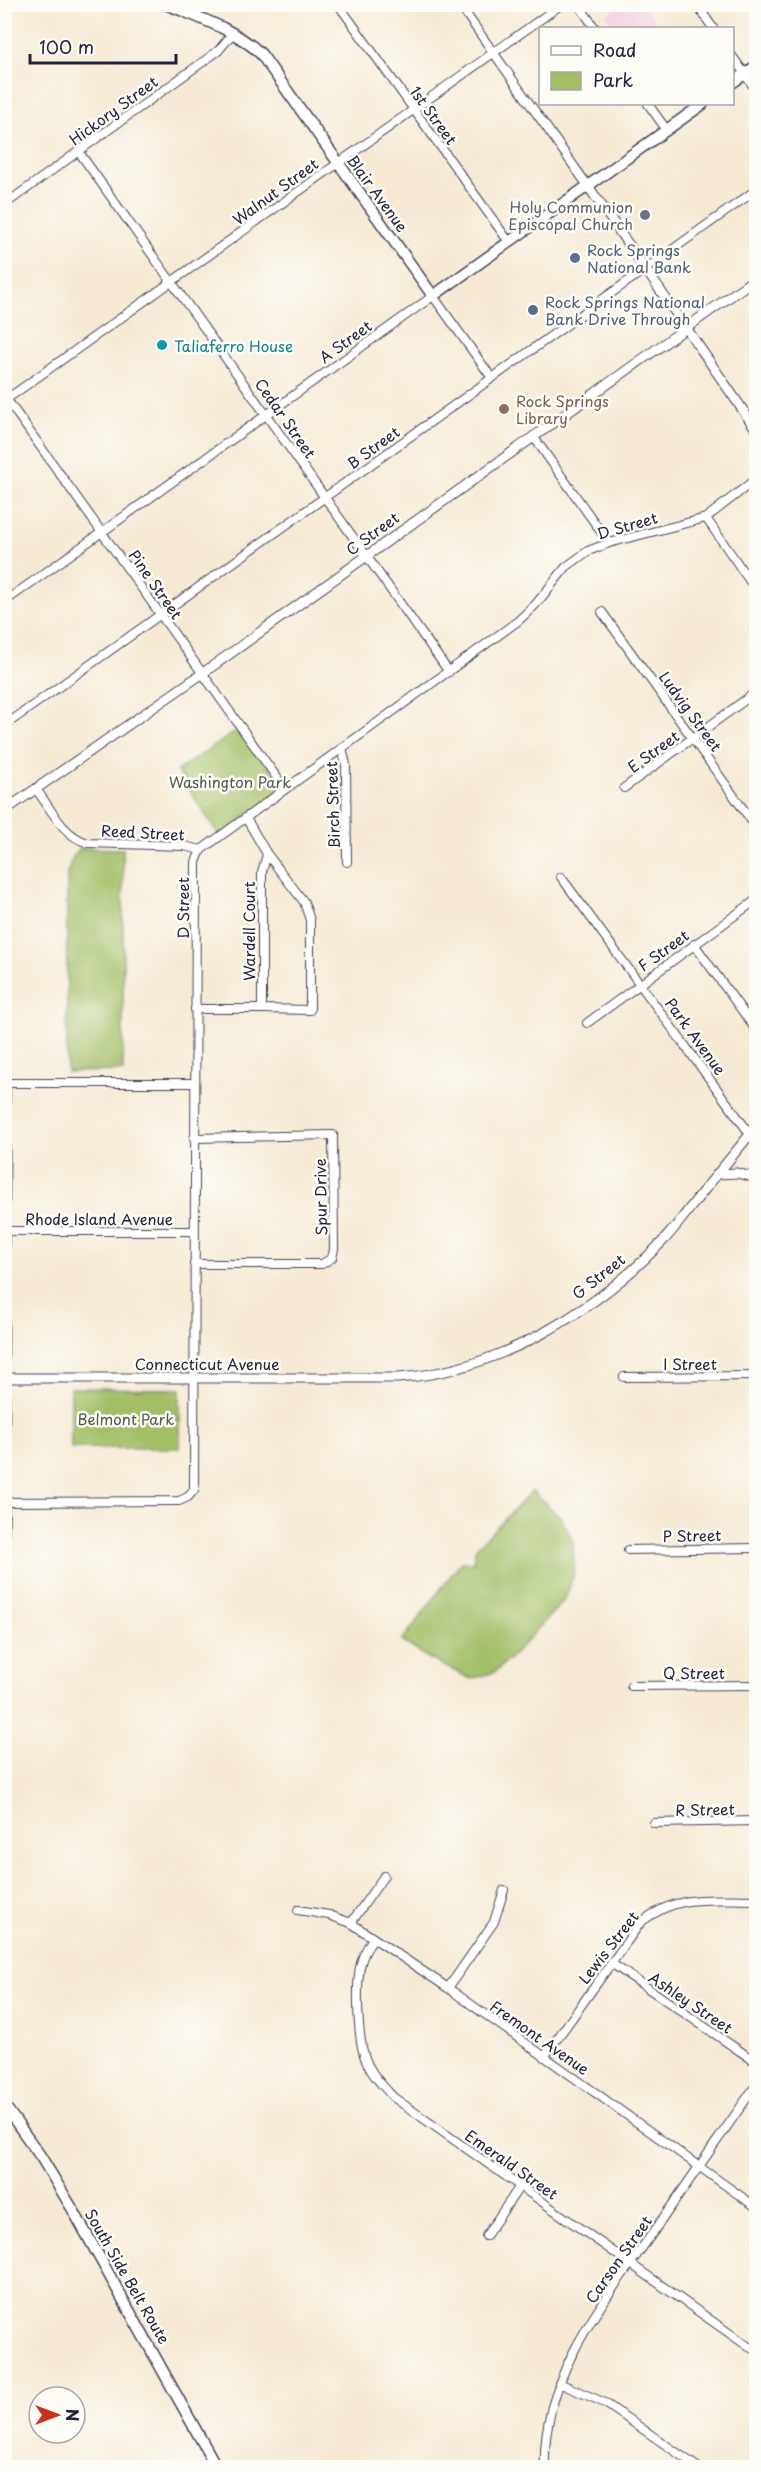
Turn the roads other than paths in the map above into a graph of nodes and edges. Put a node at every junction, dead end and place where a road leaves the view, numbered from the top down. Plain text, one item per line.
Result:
1 (166, 4) edge
2 (338, 4) edge
3 (459, 4) edge
4 (562, 4) edge
5 (578, 4) edge
6 (696, 4) edge
7 (594, 27) edge
8 (712, 27) edge
9 (233, 33) junction
10 (493, 53) junction
11 (734, 59) edge
12 (756, 66) edge
13 (745, 74) junction
14 (734, 82) edge
15 (756, 89) edge
16 (649, 105) edge
17 (702, 105) edge
18 (413, 109) junction
19 (666, 129) junction
20 (79, 152) junction
21 (338, 163) junction
22 (588, 186) junction
23 (756, 190) edge
24 (4, 205) edge
25 (509, 242) junction
26 (645, 269) junction
27 (756, 278) edge
28 (172, 281) junction
29 (433, 296) junction
30 (687, 328) junction
31 (492, 378) junction
32 (5, 399) edge
33 (267, 415) junction
34 (756, 429) edge
35 (532, 436) junction
36 (756, 479) edge
37 (326, 498) junction
38 (706, 518) junction
39 (102, 532) junction
40 (609, 543) junction
41 (366, 555) junction
42 (756, 590) edge
43 (4, 602) edge
44 (602, 612) dead end
45 (161, 615) junction
46 (449, 672) junction
47 (202, 673) junction
48 (756, 692) edge
49 (4, 726) edge
50 (694, 738) junction
51 (342, 748) junction
52 (36, 789) junction
53 (285, 789) junction
54 (624, 789) dead end
55 (4, 811) edge
56 (246, 818) junction
57 (756, 827) edge
58 (201, 850) junction
59 (267, 854) junction
60 (347, 862) dead end
61 (561, 877) dead end
62 (756, 900) edge
63 (694, 944) junction
64 (641, 983) junction
65 (262, 1008) junction
66 (195, 1009) junction
67 (587, 1023) dead end
68 (756, 1030) edge
69 (5, 1083) edge
70 (195, 1083) junction
71 (753, 1130) edge
72 (194, 1138) junction
73 (718, 1174) junction
74 (756, 1178) edge
75 (5, 1231) edge
76 (194, 1231) junction
77 (194, 1264) junction
78 (756, 1376) edge
79 (409, 1377) joint
80 (624, 1377) dead end
81 (5, 1378) edge
82 (193, 1378) junction
83 (6, 1502) junction
84 (756, 1548) edge
85 (628, 1550) dead end
86 (4, 1553) edge
87 (756, 1685) edge
88 (631, 1686) dead end
89 (756, 1821) edge
90 (654, 1824) dead end
91 (384, 1876) dead end
92 (504, 1890) dead end
93 (756, 1900) edge
94 (298, 1910) dead end
95 (351, 1923) junction
96 (373, 1938) junction
97 (611, 1964) junction
98 (448, 1988) junction
99 (544, 2057) junction
100 (756, 2062) edge
101 (756, 2085) edge
102 (7, 2108) edge
103 (699, 2166) junction
104 (520, 2186) junction
105 (756, 2207) edge
106 (486, 2236) dead end
107 (631, 2264) junction
108 (756, 2350) edge
109 (559, 2383) junction
110 (217, 2468) edge
111 (545, 2468) edge
112 (699, 2468) edge

1 - 9 main road, Blair Avenue
2 - 18 street, 1st Street
3 - 10 street
4 - 10 street, Walnut Street
5 - 7 street
6 - 8 street
9 - 20 street, Hickory Street
9 - 21 main road, Blair Avenue
10 - 18 street, Walnut Street
10 - 22 street
11 - 13 street
12 - 13 main road
13 - 14 main road
13 - 15 street
16 - 19 street
17 - 19 main road, A Street
18 - 21 street, Walnut Street
18 - 25 street, 1st Street
19 - 22 main road, A Street
20 - 24 street, Hickory Street
20 - 28 street, Cedar Street
21 - 28 street, Walnut Street
21 - 29 main road, Blair Avenue
22 - 25 main road, A Street
22 - 26 street
23 - 26 street, B Street
25 - 29 main road, A Street
26 - 30 street
26 - 31 street, B Street
27 - 30 street, C Street
28 - 32 street, Walnut Street
28 - 33 street, Cedar Street
29 - 31 street, Blair Avenue
29 - 33 street, A Street
30 - 34 street
30 - 35 street, C Street
31 - 37 street, B Street
32 - 39 street, Pine Street
33 - 37 street, Cedar Street
33 - 39 street, A Street
35 - 40 street
35 - 41 street, C Street
36 - 38 street, D Street
37 - 41 street, Cedar Street
37 - 45 street, B Street
38 - 40 street, D Street
38 - 42 street
39 - 43 street, A Street
39 - 45 street, Pine Street
40 - 46 street, D Street
41 - 46 street, Cedar Street
41 - 47 street, C Street
44 - 50 street, Ludvig Street
45 - 47 street, Pine Street
45 - 49 street, B Street
46 - 51 street, D Street
47 - 52 street, C Street
47 - 53 street, Pine Street
48 - 50 street, E Street
50 - 54 street, E Street
50 - 57 street, Ludvig Street
51 - 53 street, D Street
51 - 60 street, Birch Street
52 - 55 street, C Street
52 - 58 street, Reed Street
53 - 56 street, D Street
56 - 58 street, D Street
56 - 59 street
58 - 66 street, D Street
59 - 65 street, Wardell Court
59 - 65 street
61 - 64 street, Park Avenue
62 - 63 street, F Street
63 - 64 street, F Street
63 - 68 street
64 - 67 street, F Street
64 - 71 street, Park Avenue
65 - 66 street
66 - 70 street, D Street
69 - 70 street
69 - 75 street
70 - 72 street, D Street
71 - 73 street, G Street
72 - 76 street, D Street
72 - 77 street, Spur Drive
73 - 74 street
73 - 79 street, G Street
75 - 76 street, Rhode Island Avenue
75 - 81 street
76 - 77 street, D Street
77 - 82 street, D Street
78 - 80 street, I Street
79 - 82 street, Connecticut Avenue
81 - 82 street, Connecticut Avenue
81 - 83 street
82 - 83 street, D Street
83 - 86 street
84 - 85 street, P Street
87 - 88 street, Q Street
89 - 90 street, R Street
91 - 95 street
92 - 98 street
93 - 97 street, Lewis Street
94 - 95 street, Fremont Avenue
95 - 96 street, Fremont Avenue
96 - 98 street, Fremont Avenue
96 - 104 street, Emerald Street
97 - 99 street, Lewis Street
97 - 100 street, Ashley Street
98 - 99 street, Fremont Avenue
99 - 103 street, Fremont Avenue
101 - 103 street, Carson Street
102 - 110 main road, South Side Belt Route
103 - 105 street, Fremont Avenue
103 - 107 street, Carson Street
104 - 106 street
104 - 107 street, Emerald Street
107 - 108 street, Emerald Street
107 - 109 street, Carson Street
109 - 111 street, Carson Street
109 - 112 street

